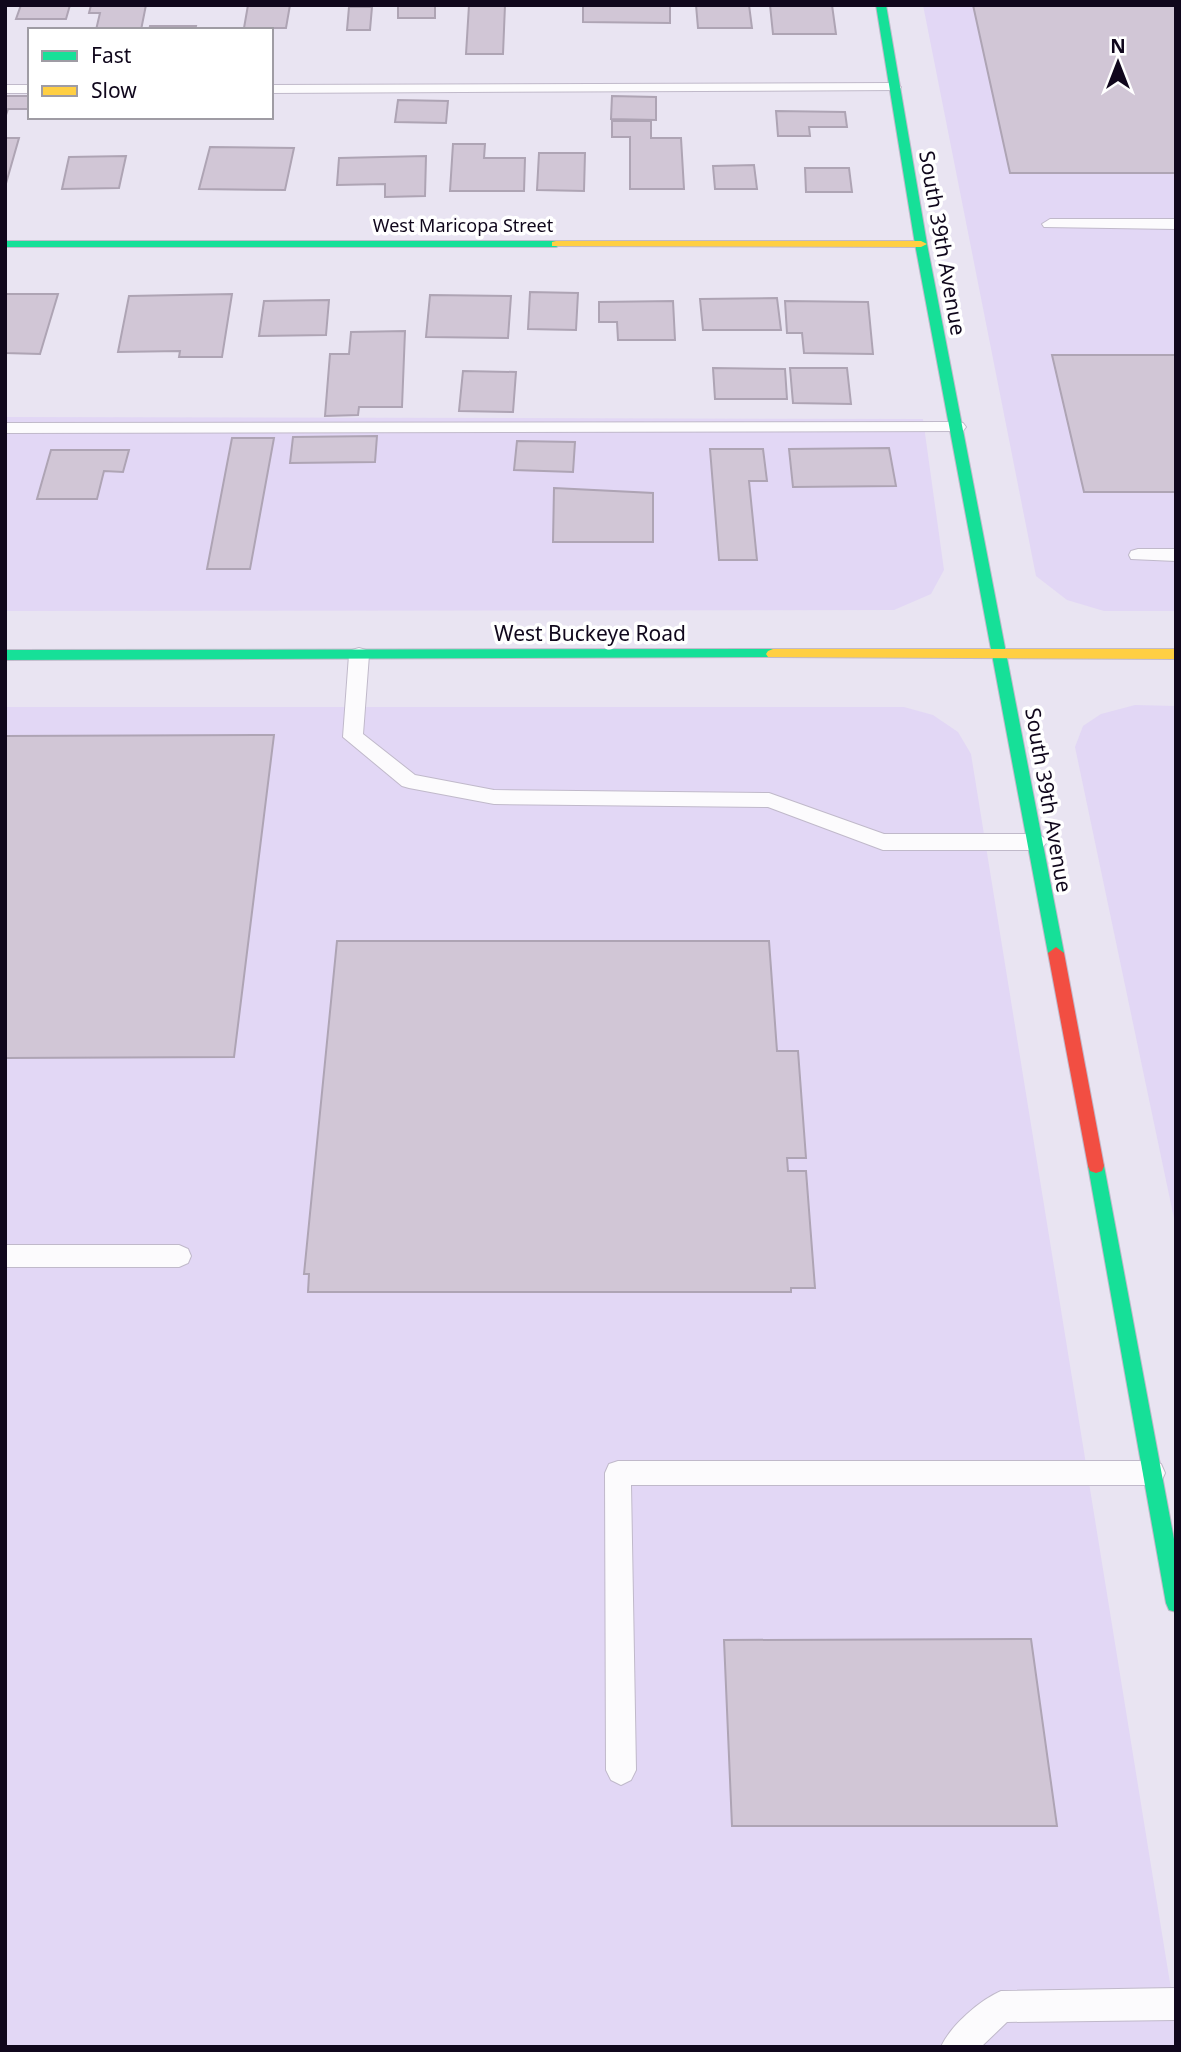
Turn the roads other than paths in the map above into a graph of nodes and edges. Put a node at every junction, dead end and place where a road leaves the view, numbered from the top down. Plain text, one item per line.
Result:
1 (881, 5) edge
2 (894, 88) junction
3 (5, 89) edge
4 (28, 89) edge
5 (273, 89) edge
6 (1050, 224) dead end
7 (1176, 224) edge
8 (5, 244) edge
9 (920, 244) junction
10 (957, 427) junction
11 (5, 428) edge
12 (1138, 555) dead end
13 (1176, 555) edge
14 (359, 654) junction
15 (1001, 654) junction
16 (1176, 654) edge
17 (5, 655) edge
18 (1036, 842) junction
19 (5, 1256) edge
20 (179, 1256) dead end
21 (1152, 1474) junction
22 (1176, 1603) edge
23 (621, 1770) dead end
24 (1176, 2004) edge
25 (957, 2047) edge

1 - 2 street, South 39th Avenue
2 - 5 lane
2 - 9 street, South 39th Avenue
3 - 4 lane
6 - 7 lane
8 - 9 street, West Maricopa Street
9 - 10 street, South 39th Avenue
10 - 11 lane
10 - 15 street, South 39th Avenue
12 - 13 lane
14 - 15 street, West Buckeye Road
14 - 17 street, West Buckeye Road
14 - 18 lane
15 - 16 street, West Buckeye Road
15 - 18 street, South 39th Avenue
18 - 21 street, South 39th Avenue
19 - 20 lane
21 - 22 street, South 39th Avenue
21 - 23 lane
24 - 25 lane

